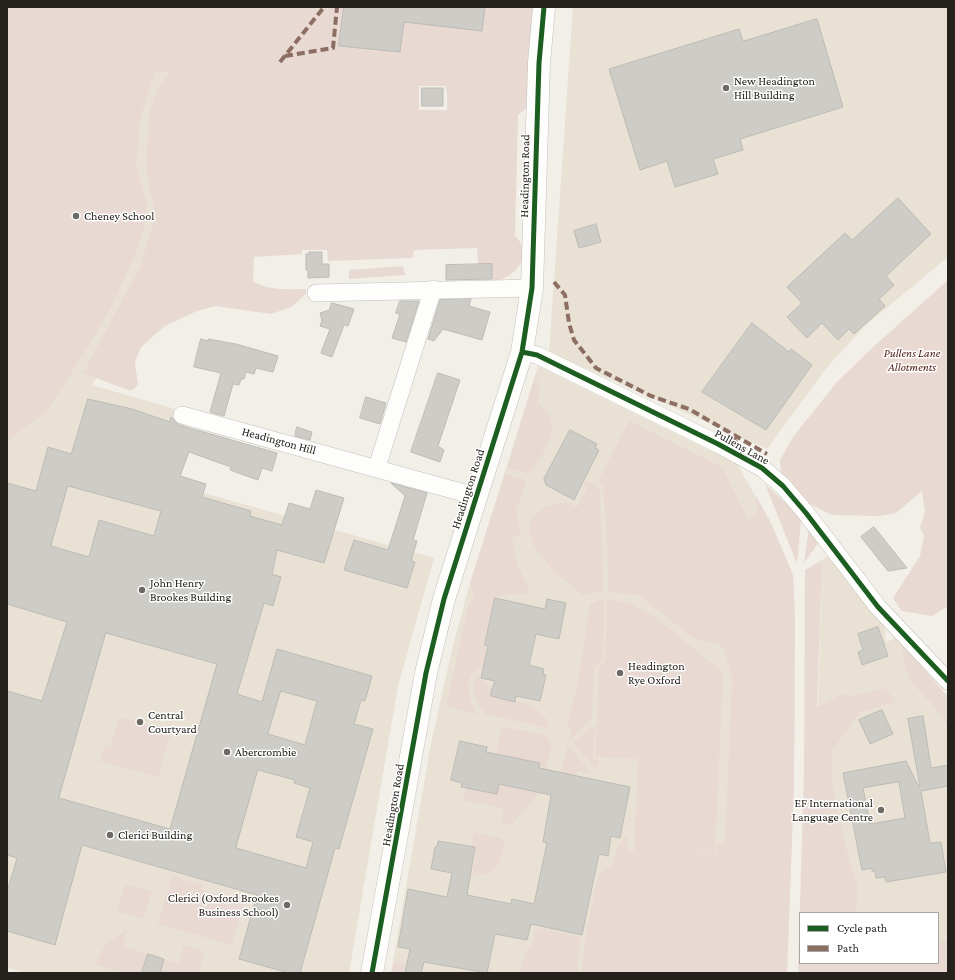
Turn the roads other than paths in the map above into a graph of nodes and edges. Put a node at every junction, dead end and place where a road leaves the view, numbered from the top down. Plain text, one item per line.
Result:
1 (544, 7) edge
2 (532, 288) junction
3 (433, 289) junction
4 (316, 292) dead end
5 (522, 352) junction
6 (182, 415) dead end
7 (377, 467) junction
8 (476, 496) junction
9 (948, 680) edge
10 (372, 973) edge

1 - 2 main road, Headington Road
2 - 3 street
2 - 5 main road, Headington Road
3 - 4 street
3 - 7 street
5 - 8 main road, Headington Road
5 - 9 street, Pullens Lane
6 - 7 street, Headington Hill
7 - 8 street, Headington Hill
8 - 10 main road, Headington Road

